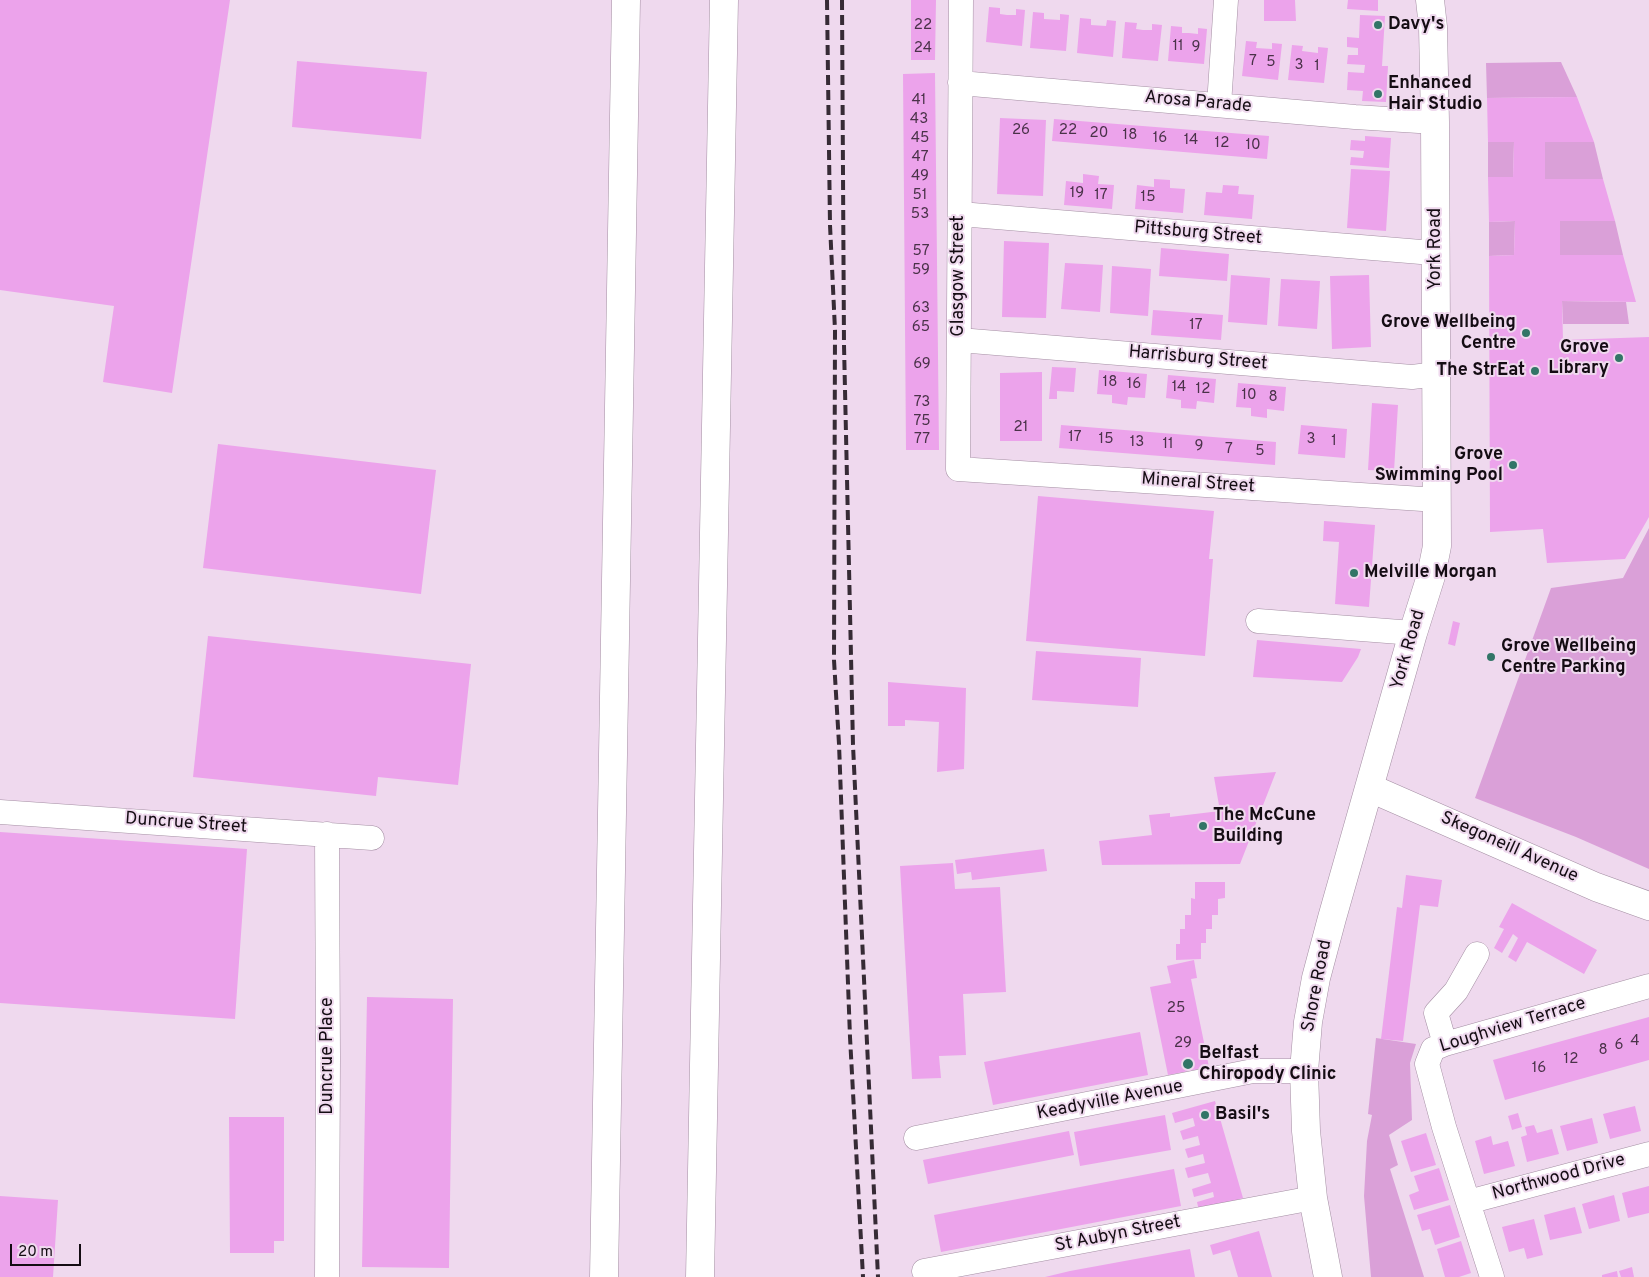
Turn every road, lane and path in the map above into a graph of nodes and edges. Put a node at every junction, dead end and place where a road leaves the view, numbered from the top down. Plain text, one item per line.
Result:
1 (626, 0) edge
2 (724, 0) edge
3 (961, 0) edge
4 (1226, 0) edge
5 (1430, 0) edge
6 (960, 83) junction
7 (1219, 105) junction
8 (1435, 122) junction
9 (960, 214) junction
10 (1436, 252) junction
11 (959, 340) junction
12 (1437, 374) junction
13 (958, 468) joint
14 (1438, 500) junction
15 (1258, 621) dead end
16 (1413, 633) junction
17 (1370, 788) junction
18 (0, 812) edge
19 (326, 834) junction
20 (372, 838) dead end
21 (1649, 906) edge
22 (1477, 954) dead end
23 (1649, 986) edge
24 (1445, 1044) junction
25 (1304, 1071) junction
26 (916, 1138) dead end
27 (1649, 1154) edge
28 (1313, 1198) junction
29 (1468, 1202) junction
30 (984, 1268) edge
31 (924, 1271) dead end
32 (326, 1277) edge
33 (604, 1277) edge
34 (700, 1277) edge
35 (1328, 1277) edge
36 (1492, 1277) edge

1 - 33 main road
2 - 34 main road
3 - 6 street, Glasgow Street
4 - 7 street
5 - 8 main road, York Road
6 - 7 street, Arosa Parade
6 - 9 street, Glasgow Street
7 - 8 street, Arosa Parade
8 - 10 main road, York Road
9 - 10 street, Pittsburg Street
9 - 11 street, Glasgow Street
10 - 12 main road, York Road
11 - 12 street, Harrisburg Street
11 - 13 street, Glasgow Street
12 - 14 main road, York Road
13 - 14 street, Mineral Street
14 - 16 main road, York Road
15 - 16 street
16 - 17 main road, York Road
17 - 21 main road, Skegoneill Avenue
17 - 25 main road, Shore Road
18 - 19 street, Duncrue Street
19 - 20 street, Duncrue Street
19 - 32 street, Duncrue Place
22 - 24 street
23 - 24 street, Loughview Terrace
24 - 29 street, Loughview Terrace
25 - 26 street, Keadyville Avenue
25 - 28 main road, Shore Road
27 - 29 street, Northwood Drive
28 - 30 street, St Aubyn Street
28 - 35 main road, Shore Road
29 - 36 street, Loughview Terrace
30 - 31 street, St Aubyn Street

